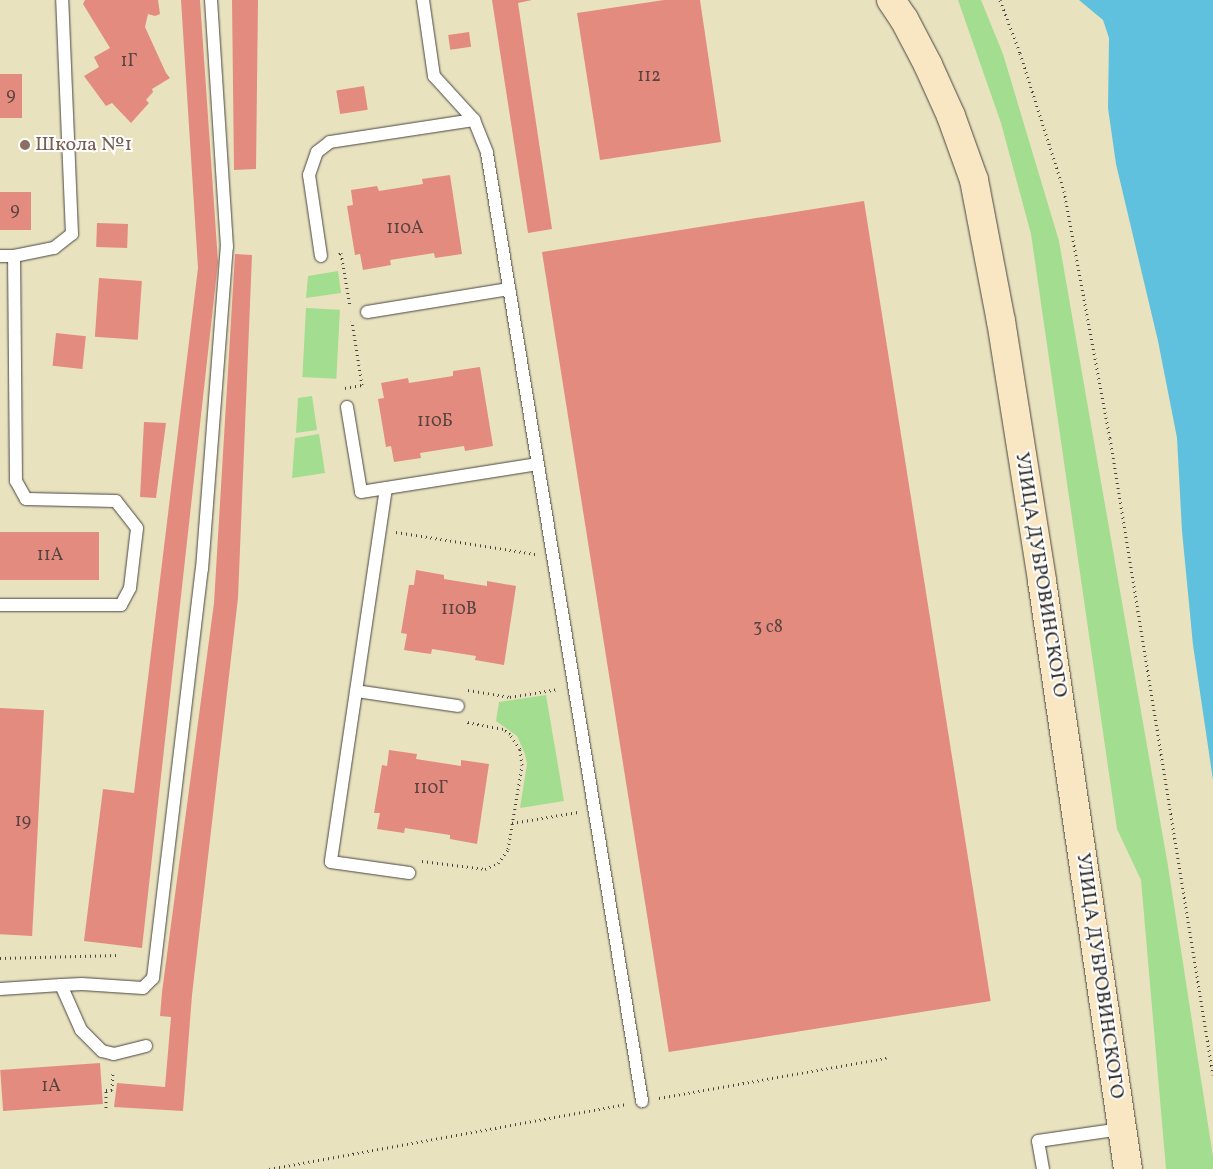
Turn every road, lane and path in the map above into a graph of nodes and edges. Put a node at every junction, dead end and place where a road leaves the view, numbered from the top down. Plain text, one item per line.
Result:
1 (62, 0) edge
2 (211, 0) edge
3 (423, 0) edge
4 (891, 0) edge
5 (1000, 0) edge
6 (474, 120) junction
7 (0, 256) edge
8 (14, 256) junction
9 (322, 256) joint
10 (509, 289) junction
11 (367, 312) dead end
12 (347, 407) joint
13 (538, 464) junction
14 (386, 488) junction
15 (380, 530) junction
16 (553, 556) junction
17 (0, 605) edge
18 (574, 686) junction
19 (356, 691) junction
20 (458, 706) joint
21 (495, 726) dead end
22 (594, 809) junction
23 (512, 823) junction
24 (409, 873) joint
25 (120, 955) dead end
26 (0, 958) edge
27 (61, 985) junction
28 (0, 989) edge
29 (146, 1046) dead end
30 (887, 1058) dead end
31 (1213, 1075) edge
32 (113, 1078) dead end
33 (642, 1101) junction
34 (106, 1108) dead end
35 (1121, 1129) junction
36 (269, 1169) edge
37 (1043, 1169) edge
38 (1128, 1169) edge

1 - 8 lane
2 - 27 lane
3 - 6 lane
4 - 35 main road, УЛИЦА ДУБРОВИНСКОГО
5 - 31 path
6 - 9 lane
6 - 10 lane
7 - 8 lane
8 - 17 lane
9 - 12 path
10 - 11 lane
10 - 13 lane
12 - 14 lane
13 - 14 lane
13 - 16 lane
14 - 15 lane
15 - 16 path
15 - 19 lane
16 - 18 lane
18 - 20 path
18 - 22 lane
19 - 20 lane
19 - 24 lane
21 - 23 path
22 - 23 path
22 - 33 lane
23 - 24 path
25 - 26 path
27 - 28 lane
27 - 29 lane
30 - 33 path
32 - 34 path
33 - 36 path
35 - 37 lane
35 - 38 main road, УЛИЦА ДУБРОВИНСКОГО

